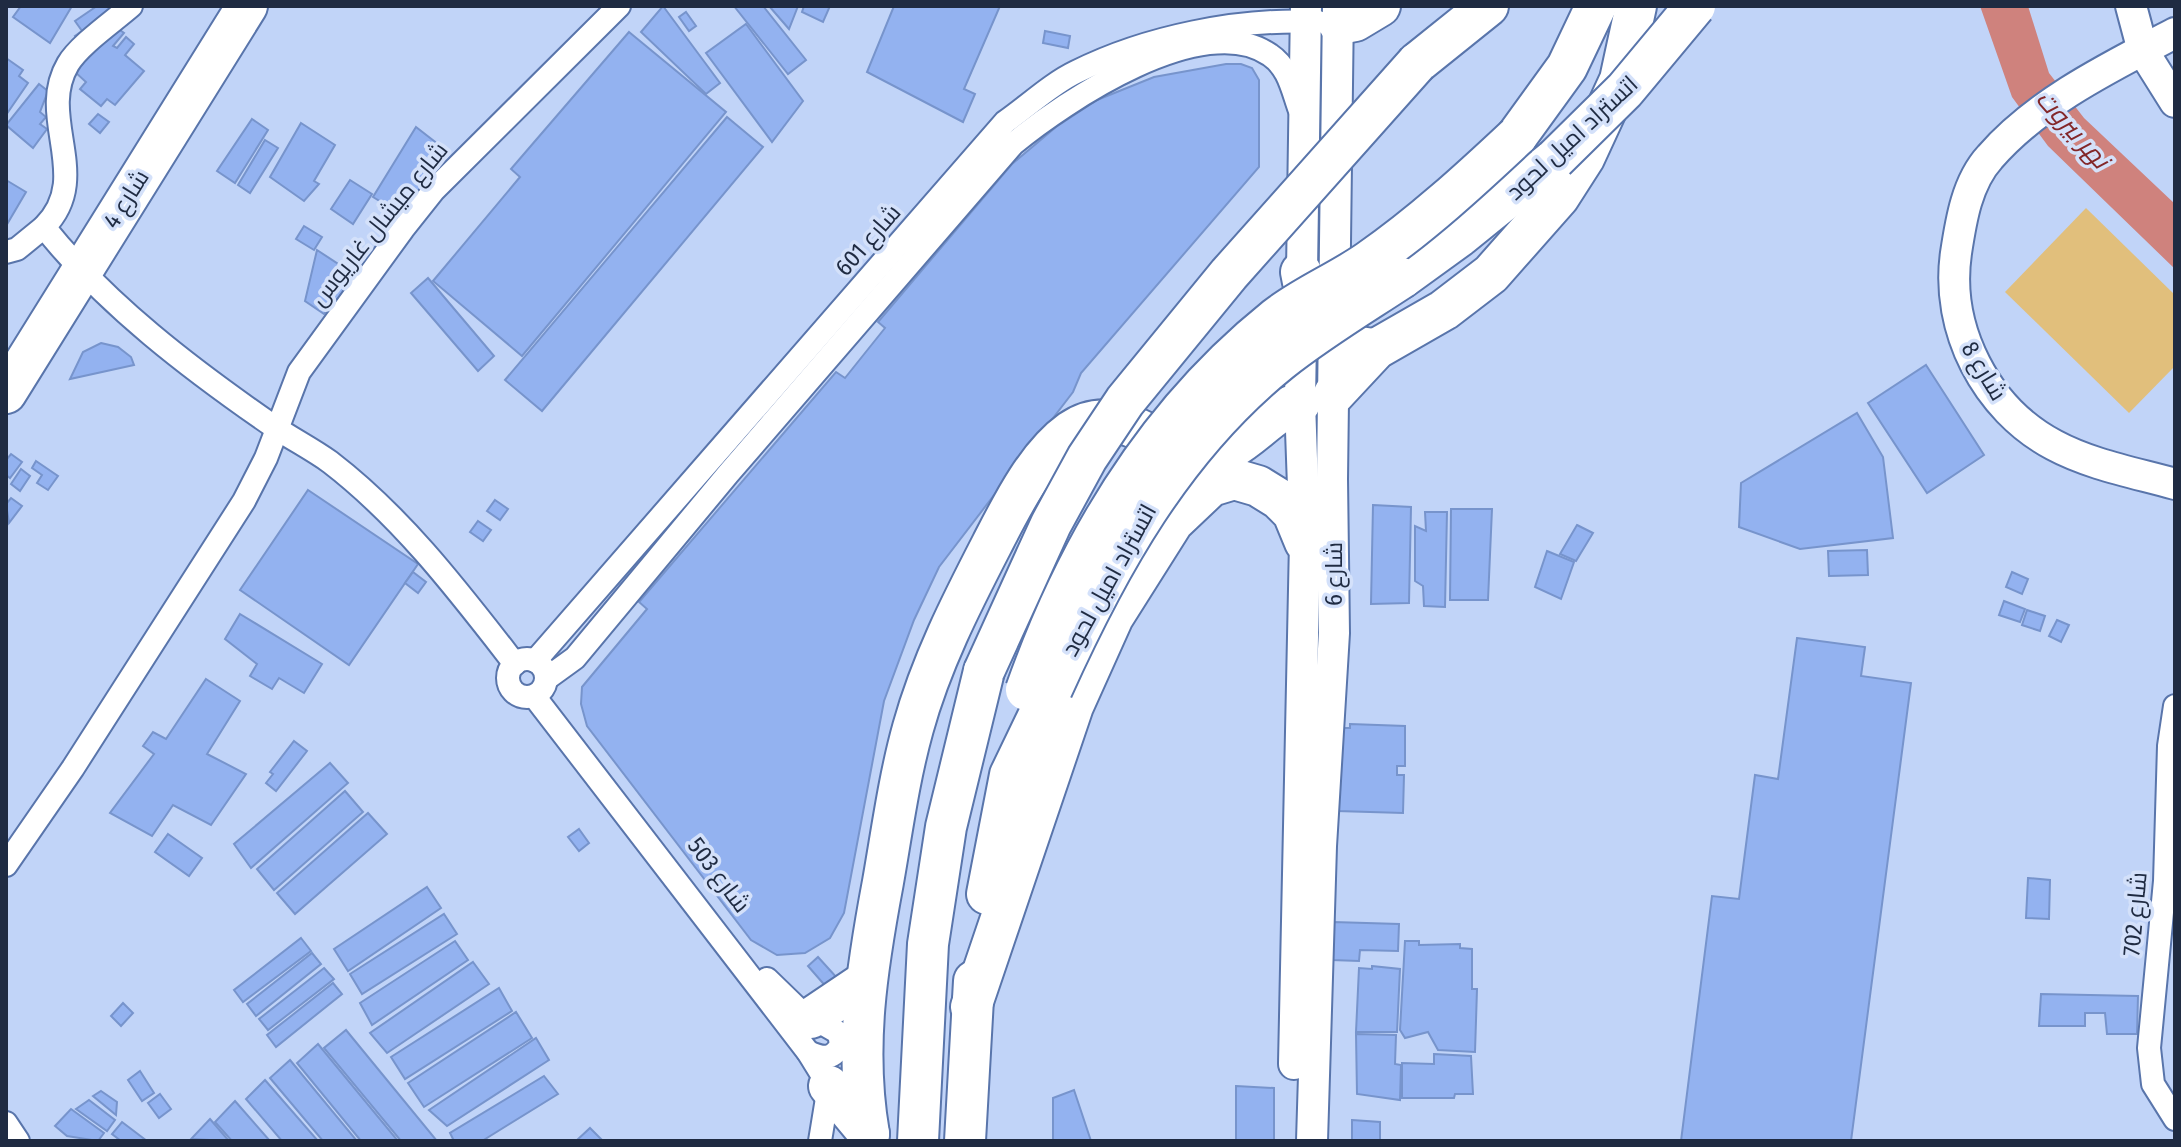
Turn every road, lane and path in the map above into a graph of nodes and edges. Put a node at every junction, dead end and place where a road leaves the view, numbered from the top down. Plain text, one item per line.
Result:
1 (131, 6) edge
2 (215, 6) edge
3 (247, 6) edge
4 (619, 6) edge
5 (1380, 6) edge
6 (1453, 6) edge
7 (1488, 6) edge
8 (1596, 6) edge
9 (1636, 6) edge
10 (1695, 6) edge
11 (2134, 13) edge
12 (1322, 14) edge
13 (2158, 43) edge
14 (1417, 63) junction
15 (2175, 73) edge
16 (2175, 102) edge
17 (1302, 114) junction
18 (63, 250) junction
19 (6, 252) edge
20 (1301, 272) junction
21 (1334, 335) junction
22 (6, 344) edge
23 (1376, 349) junction
24 (6, 393) edge
25 (1317, 398) junction
26 (276, 428) junction
27 (1219, 467) junction
28 (2175, 484) edge
29 (1305, 542) junction
30 (958, 608) junction
31 (1113, 617) junction
32 (535, 677) junction
33 (2175, 706) edge
34 (1010, 775) junction
35 (6, 865) edge
36 (866, 981) junction
37 (971, 1007) junction
38 (810, 1035) junction
39 (829, 1086) junction
40 (2175, 1119) edge
41 (6, 1123) edge
42 (871, 1138) edge
43 (18, 1141) edge
44 (820, 1141) edge
45 (918, 1141) edge
46 (965, 1141) edge
47 (1292, 1141) edge
48 (1312, 1141) edge

1 - 18 street
2 - 18 highway, شارع 4
3 - 18 highway, شارع 4
4 - 26 street, شارع ميشال غاريوس
5 - 12 highway
6 - 14 highway
7 - 14 highway
8 - 34 highway, bridge
9 - 23 highway
10 - 34 highway, اتستراد اميل لحود, bridge
11 - 13 main road
12 - 17 main road, شارع 6
12 - 21 main road, شارع 6
12 - 32 street, شارع 601
13 - 15 main road
13 - 16 main road
13 - 28 main road, شارع 8
14 - 45 highway, bridge
17 - 20 main road, شارع 6
17 - 32 street, شارع 601
18 - 19 street
18 - 22 highway, شارع 4
18 - 24 highway, شارع 4
18 - 26 street
20 - 21 highway
20 - 25 main road, شارع 6
21 - 23 highway
21 - 25 main road, شارع 6
23 - 25 highway
25 - 27 highway
25 - 29 main road, شارع 6
25 - 48 main road, شارع 6
26 - 32 street, شارع 503
26 - 35 street, شارع ميشال غاريوس
27 - 29 highway
27 - 30 highway
27 - 31 highway
29 - 47 main road, شارع 6
30 - 31 highway
30 - 36 highway
31 - 37 highway
32 - 38 street, شارع 503
32 - 38 street, شارع 503
33 - 40 street, شارع 702
34 - 37 highway, اتستراد اميل لحود
36 - 38 highway
36 - 42 highway
37 - 46 highway, اتستراد اميل لحود
38 - 39 street, شارع 503
39 - 42 highway
39 - 44 street
41 - 43 street

